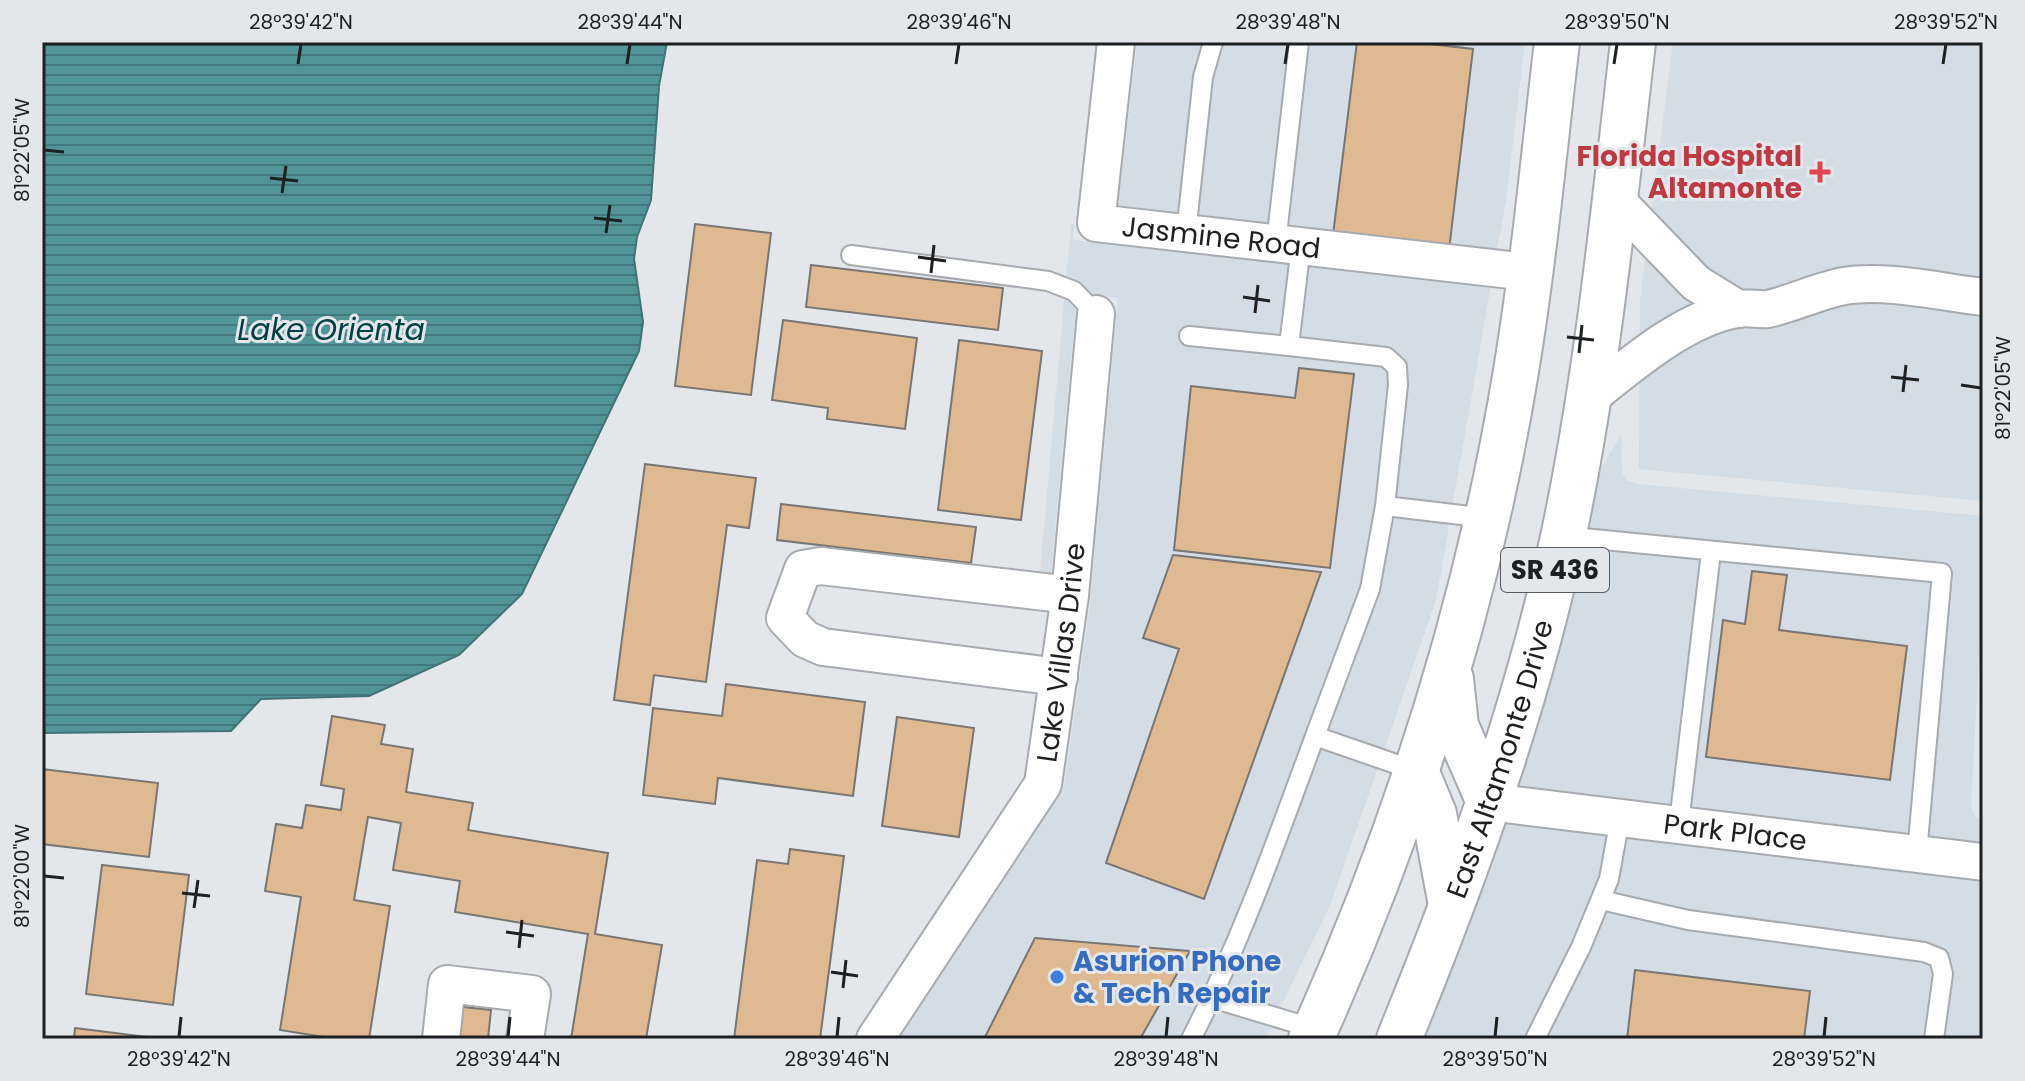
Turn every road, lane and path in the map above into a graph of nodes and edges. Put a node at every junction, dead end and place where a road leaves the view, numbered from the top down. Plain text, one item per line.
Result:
1 (1116, 42) edge
2 (1213, 42) edge
3 (1299, 42) edge
4 (1557, 42) edge
5 (1633, 42) edge
6 (1614, 198) junction
7 (1186, 233) junction
8 (1288, 244) junction
9 (851, 255) dead end
10 (1528, 272) junction
11 (1983, 297) edge
12 (1738, 309) junction
13 (1096, 314) joint
14 (1189, 336) dead end
15 (1289, 346) junction
16 (1588, 399) junction
17 (1385, 506) junction
18 (1487, 518) junction
19 (1563, 536) junction
20 (1711, 552) junction
21 (1070, 595) junction
22 (1450, 665) junction
23 (1059, 677) junction
24 (1315, 736) junction
25 (1416, 771) junction
26 (1489, 802) junction
27 (1620, 818) junction
28 (1679, 823) junction
29 (1917, 853) junction
30 (1983, 862) edge
31 (1601, 900) junction
32 (1452, 908) junction
33 (1212, 998) junction
34 (1313, 1034) edge
35 (441, 1039) edge
36 (525, 1039) edge
37 (875, 1039) edge
38 (1191, 1039) edge
39 (1399, 1039) edge
40 (1535, 1039) edge
41 (1934, 1039) edge

1 - 7 street, Jasmine Road
2 - 7 lane
3 - 8 lane
4 - 10 main road, SR 436
5 - 6 main road, East Altamonte Drive / SR 436
6 - 12 street
6 - 16 main road, East Altamonte Drive / SR 436
7 - 8 street, Jasmine Road
8 - 10 street, Jasmine Road
8 - 15 lane
9 - 13 lane
10 - 18 main road, SR 436
11 - 12 street
12 - 16 street
13 - 21 street, Lake Villas Drive
14 - 15 lane
15 - 17 lane
16 - 19 main road, East Altamonte Drive / SR 436
17 - 18 lane
17 - 24 lane
18 - 22 main road, SR 436
19 - 20 lane
19 - 26 main road, East Altamonte Drive / SR 436
20 - 28 lane
20 - 29 lane
21 - 23 street, Lake Villas Drive
21 - 23 street
22 - 25 main road, SR 436
22 - 26 main road
23 - 37 street, Lake Villas Drive
24 - 25 lane
24 - 33 lane
25 - 32 main road
25 - 34 main road, SR 436
26 - 27 street, Park Place
26 - 32 main road, East Altamonte Drive / SR 436
27 - 28 street, Park Place
27 - 31 lane
28 - 29 street, Park Place
29 - 30 street, Park Place
31 - 40 lane
31 - 41 lane
32 - 39 main road, East Altamonte Drive / SR 436
33 - 34 lane
33 - 38 lane
35 - 36 street

